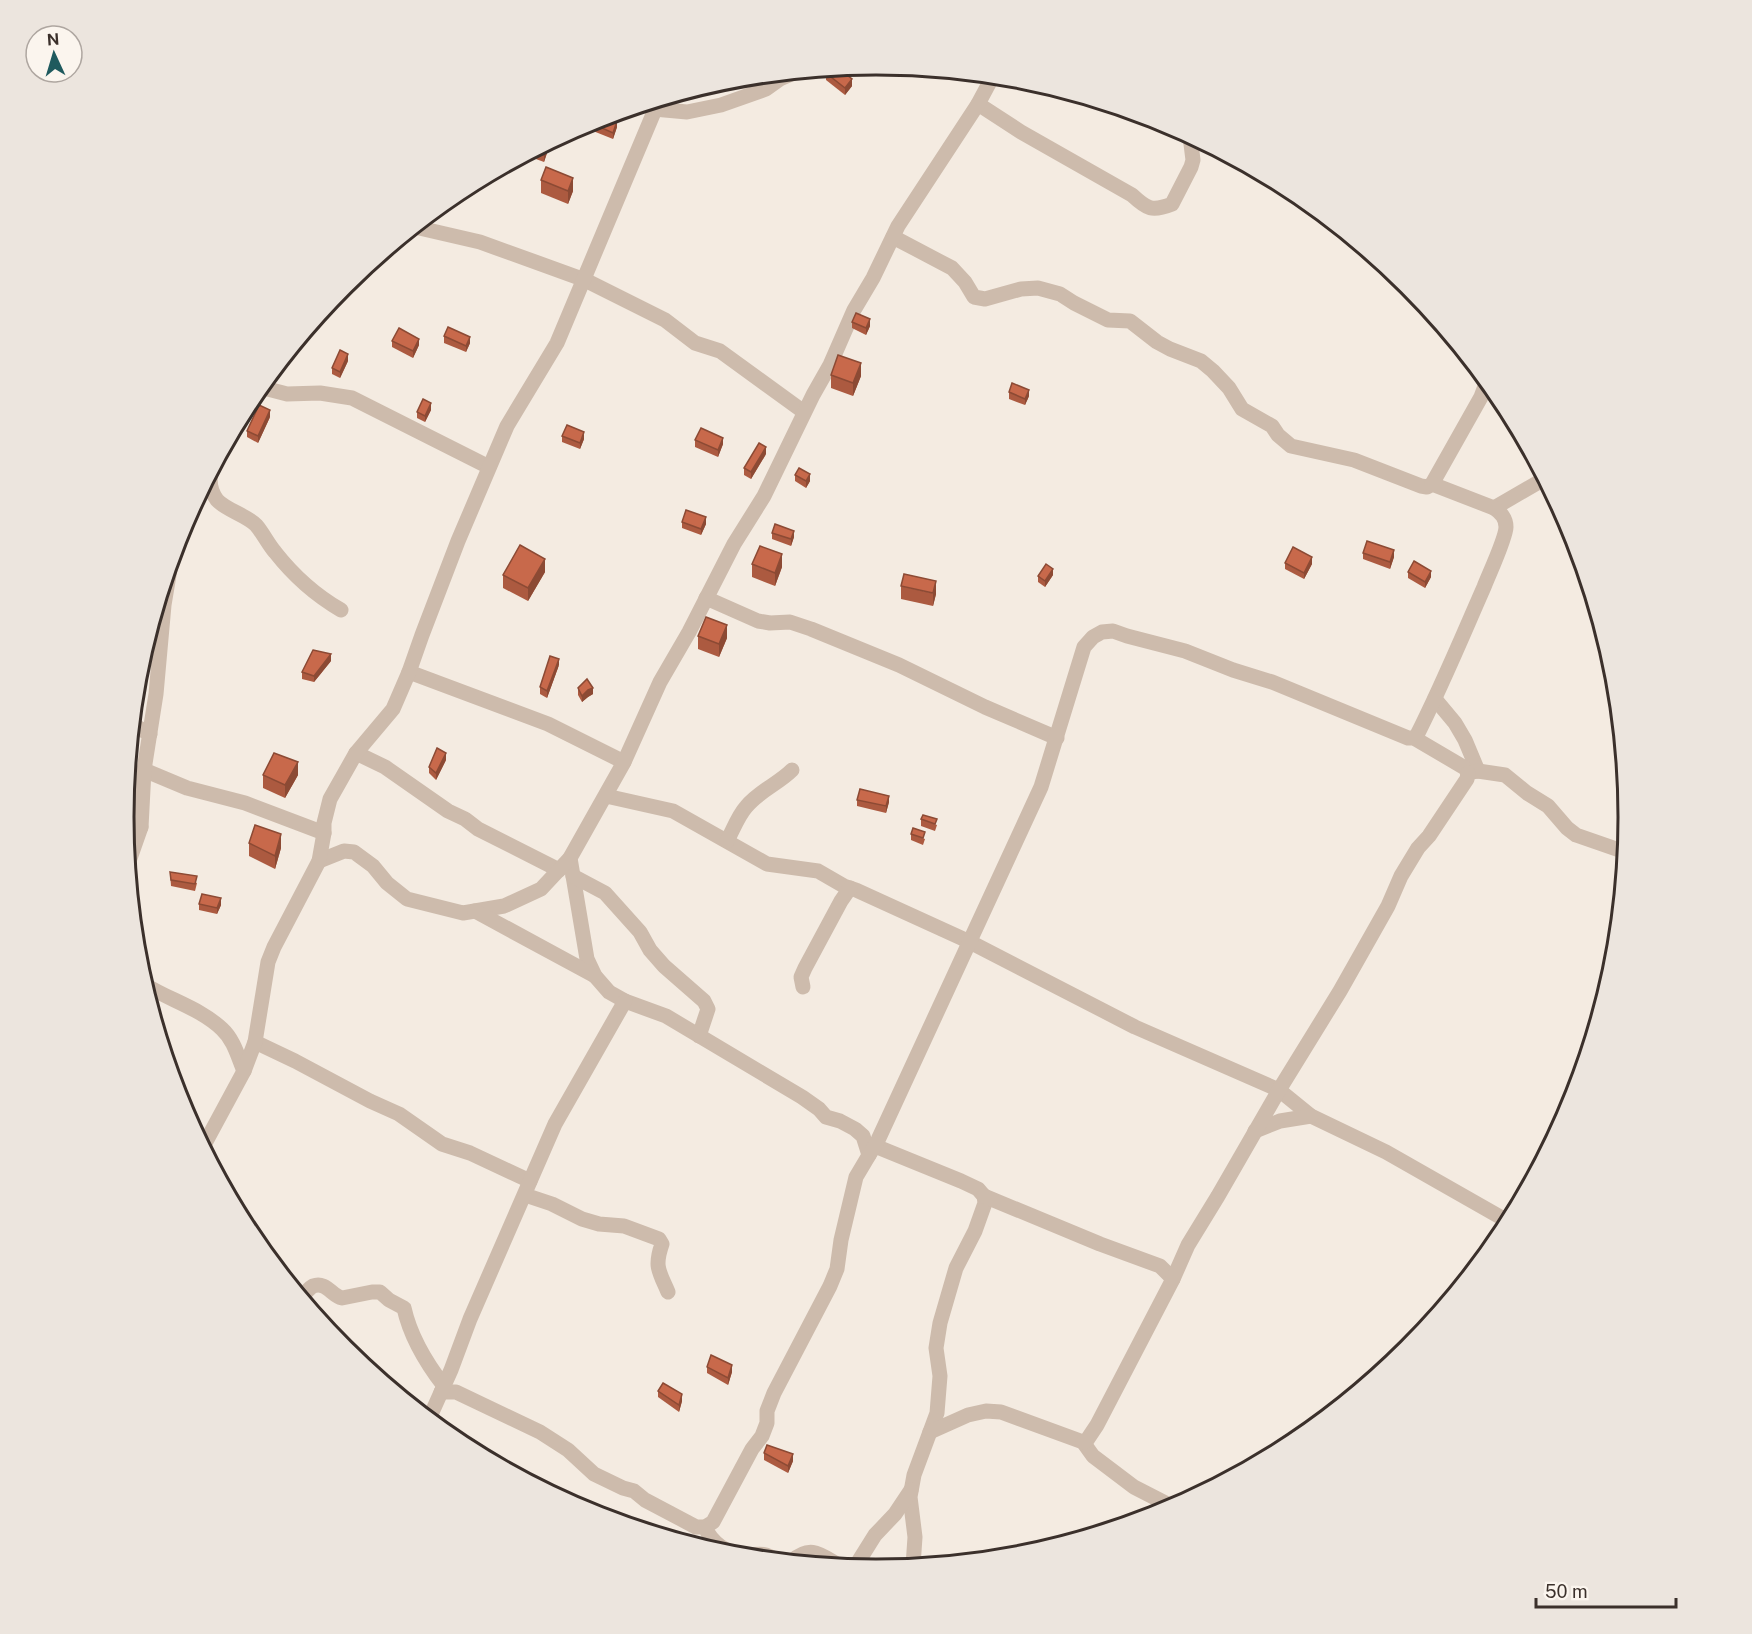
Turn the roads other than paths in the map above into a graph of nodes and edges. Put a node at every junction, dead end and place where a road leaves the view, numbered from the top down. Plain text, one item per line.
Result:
1 (777, 81) edge
2 (989, 84) edge
3 (978, 104) junction
4 (663, 106) edge
5 (656, 108) edge
6 (1191, 146) edge
7 (423, 229) edge
8 (893, 237) junction
9 (585, 280) junction
10 (270, 390) edge
11 (1483, 391) edge
12 (804, 412) junction
13 (489, 467) junction
14 (1538, 483) edge
15 (1432, 484) junction
16 (212, 488) edge
17 (1494, 508) junction
18 (706, 598) junction
19 (165, 605) edge
20 (341, 610) dead end
21 (409, 672) junction
22 (1435, 699) junction
23 (139, 728) edge
24 (150, 734) junction
25 (1057, 738) junction
26 (1414, 738) junction
27 (357, 753) junction
28 (624, 762) junction
29 (144, 770) junction
30 (792, 770) dead end
31 (1473, 772) junction
32 (606, 796) junction
33 (134, 821) edge
34 (141, 827) junction
35 (324, 833) junction
36 (727, 841) junction
37 (135, 844) edge
38 (1617, 849) edge
39 (319, 861) junction
40 (566, 873) junction
41 (850, 888) junction
42 (475, 910) junction
43 (970, 942) junction
44 (595, 976) junction
45 (803, 987) dead end
46 (155, 991) edge
47 (625, 1001) junction
48 (699, 1036) junction
49 (255, 1042) junction
50 (244, 1071) junction
51 (1279, 1090) junction
52 (1311, 1116) junction
53 (1255, 1131) junction
54 (208, 1138) edge
55 (874, 1147) junction
56 (527, 1188) junction
57 (984, 1196) junction
58 (1501, 1217) edge
59 (1184, 1255) junction
60 (1160, 1266) junction
61 (1173, 1279) junction
62 (306, 1292) edge
63 (668, 1292) dead end
64 (447, 1390) junction
65 (433, 1412) edge
66 (930, 1432) junction
67 (1083, 1442) junction
68 (912, 1488) junction
69 (1163, 1502) edge
70 (705, 1527) junction
71 (713, 1541) edge
72 (800, 1555) edge
73 (825, 1557) edge
74 (914, 1557) edge
75 (861, 1558) edge

1 - 4 street
2 - 3 street
3 - 6 street
3 - 8 street
5 - 9 street
7 - 9 street
8 - 12 street
8 - 15 street
9 - 12 street
9 - 13 street
10 - 13 street
11 - 15 street
12 - 18 street
13 - 21 street
14 - 17 street
15 - 17 street
16 - 20 street
17 - 22 street
18 - 25 street
18 - 28 street
19 - 24 street
21 - 27 street
21 - 28 street
22 - 26 street
22 - 31 street
23 - 24 street
24 - 29 street
25 - 26 street
25 - 43 street
26 - 31 street
27 - 35 street
27 - 40 street
28 - 32 street
29 - 34 street
29 - 35 street
30 - 36 street
31 - 38 street
31 - 51 street
32 - 36 street
32 - 40 street
33 - 34 street
34 - 37 street
35 - 39 street
36 - 41 street
39 - 42 street
39 - 49 street
40 - 42 street
40 - 44 street
40 - 48 street
41 - 43 street
41 - 45 street
42 - 44 street
43 - 51 street
43 - 55 street
44 - 47 street
46 - 50 street
47 - 48 street
47 - 56 street
48 - 55 street
49 - 50 street
49 - 56 street
50 - 54 street
51 - 52 street
51 - 53 street
52 - 53 street
52 - 58 street
53 - 59 street
55 - 57 street
55 - 70 street
56 - 63 street
56 - 64 street
57 - 60 street
57 - 66 street
59 - 60 street
59 - 61 street
60 - 61 street
61 - 67 street
62 - 64 street
64 - 65 street
64 - 70 street
66 - 67 street
66 - 68 street
67 - 69 street
68 - 74 street
68 - 75 street
70 - 71 street
72 - 73 street

